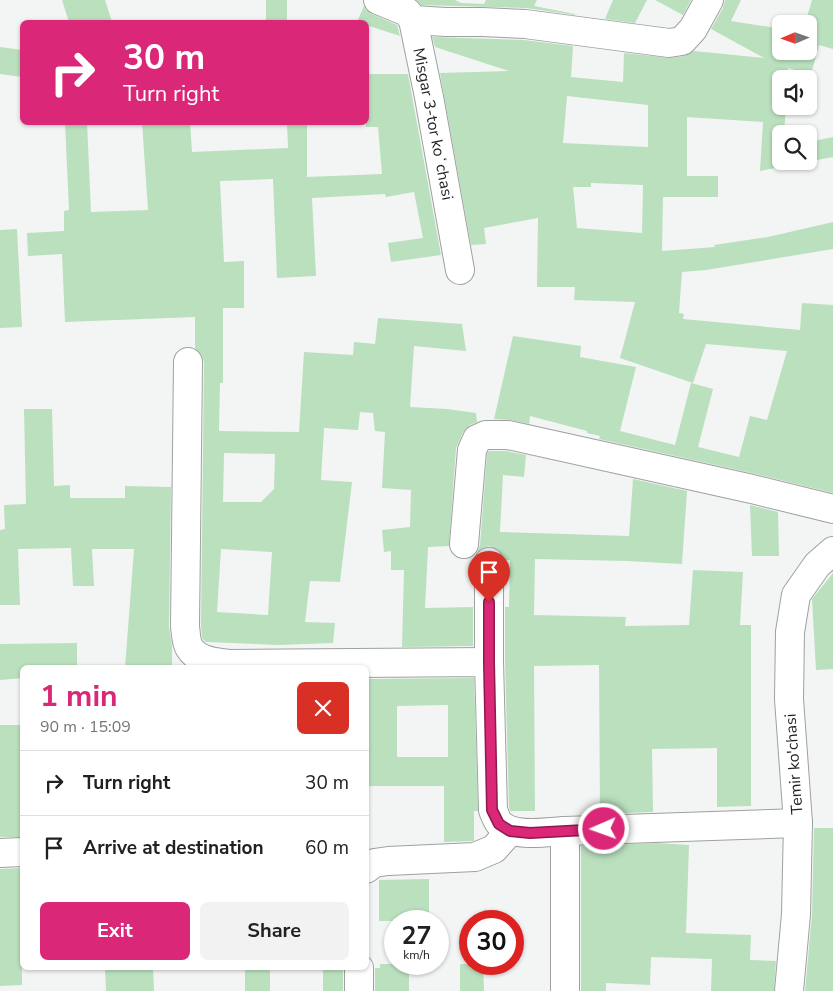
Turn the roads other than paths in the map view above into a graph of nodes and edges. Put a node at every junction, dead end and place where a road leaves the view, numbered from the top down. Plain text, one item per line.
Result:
1 (378, 0) edge
2 (709, 0) edge
3 (413, 20) junction
4 (460, 270) dead end
5 (188, 362) dead end
6 (833, 509) edge
7 (464, 544) dead end
8 (833, 551) edge
9 (489, 562) dead end
10 (489, 662) junction
11 (798, 823) junction
12 (510, 831) junction
13 (565, 831) junction
14 (20, 852) edge
15 (0, 853) edge
16 (369, 867) edge
17 (358, 970) edge
18 (359, 991) edge
19 (565, 991) edge
20 (789, 991) edge

1 - 3 street
2 - 3 street
3 - 4 street, Misgar 3-tor koʻchasi
5 - 10 street
6 - 7 street
8 - 11 street, Temir ko'chasi
9 - 10 street
10 - 12 street
11 - 13 street
11 - 20 street, Temir ko'chasi
12 - 13 street
12 - 16 street
13 - 19 street
14 - 15 street
17 - 18 street

